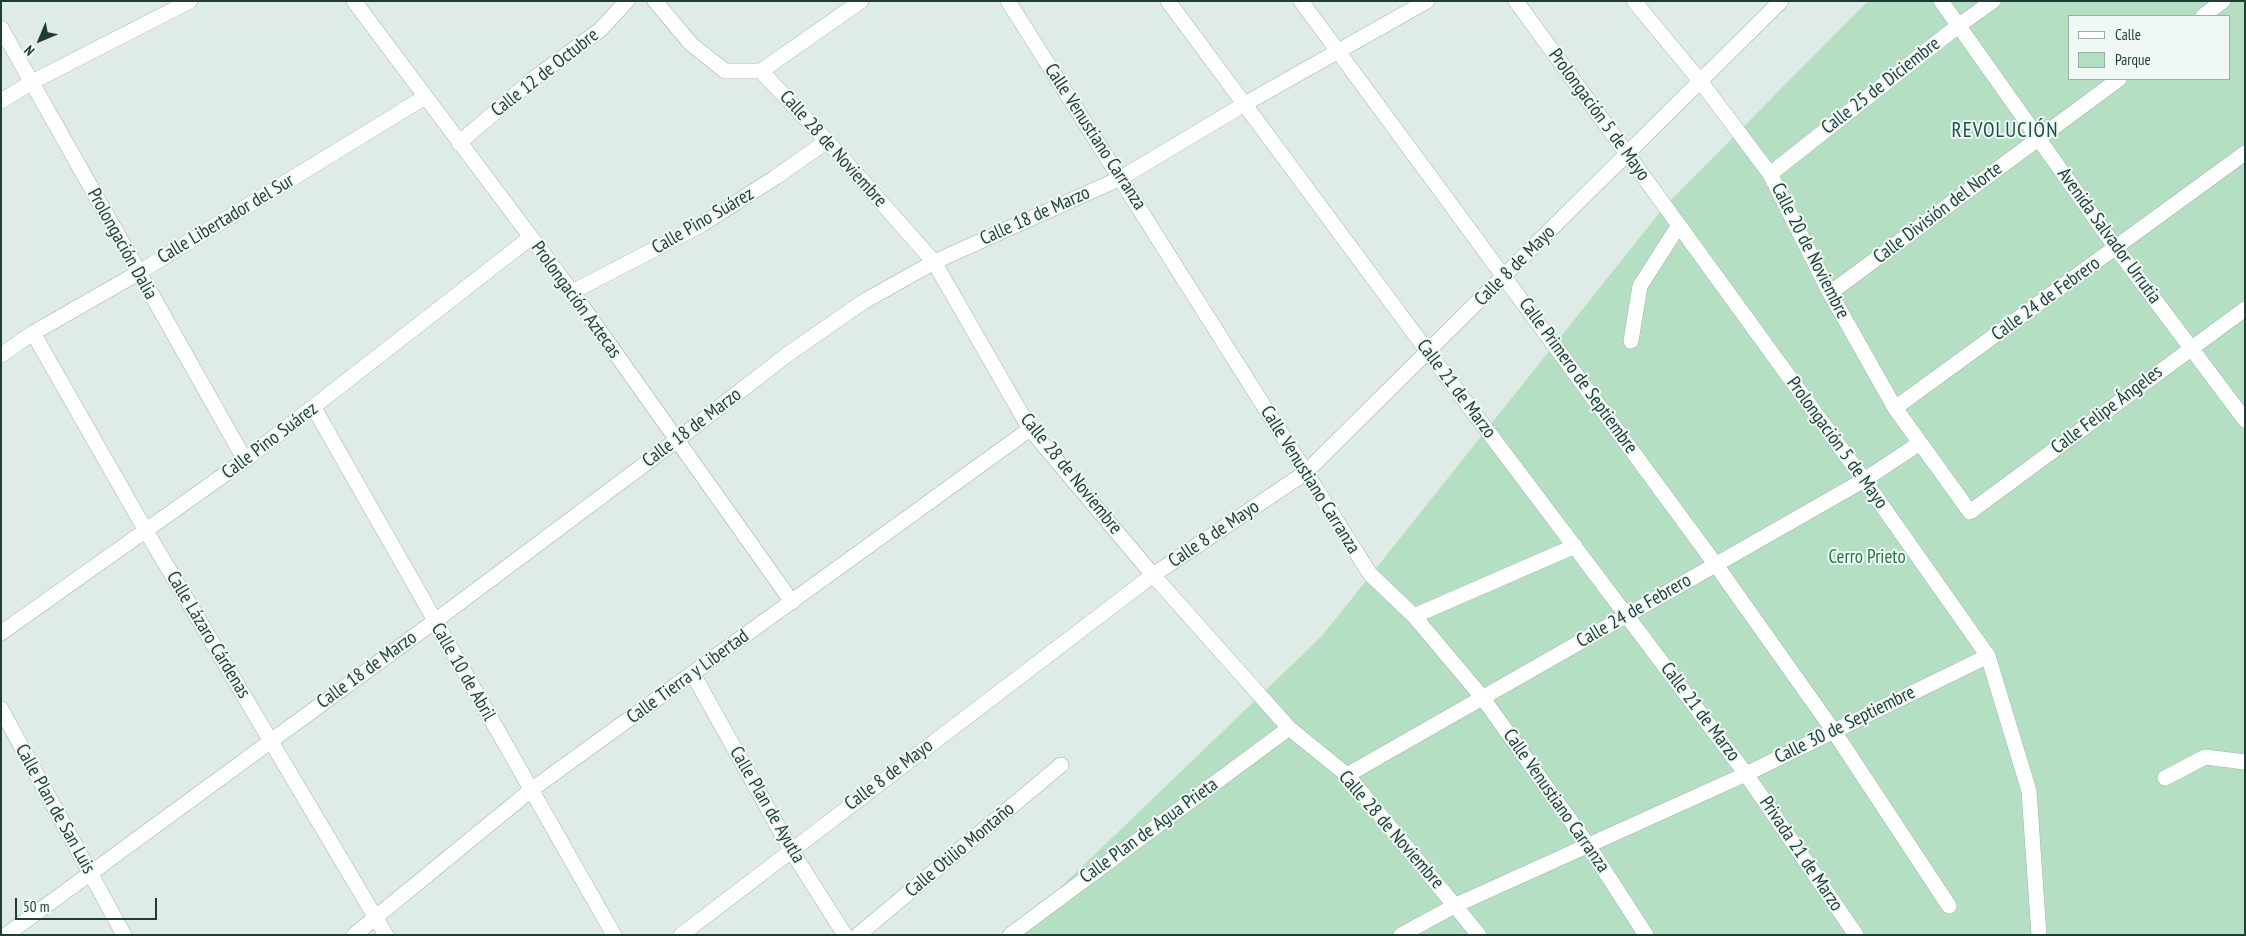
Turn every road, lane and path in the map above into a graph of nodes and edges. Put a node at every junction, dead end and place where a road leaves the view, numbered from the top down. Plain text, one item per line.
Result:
1 (190, 1) edge
2 (354, 1) edge
3 (627, 1) edge
4 (655, 1) edge
5 (861, 1) edge
6 (1008, 1) edge
7 (1168, 1) edge
8 (1301, 1) edge
9 (1427, 1) edge
10 (1516, 1) edge
11 (1634, 1) edge
12 (1781, 1) edge
13 (1940, 1) edge
14 (1993, 1) edge
15 (2223, 1) edge
16 (2204, 15) edge
17 (1958, 26) junction
18 (1, 28) edge
19 (1338, 52) junction
20 (761, 71) junction
21 (2117, 80) edge
22 (32, 82) junction
23 (1701, 82) junction
24 (425, 97) junction
25 (1, 101) edge
26 (1243, 105) junction
27 (2038, 138) junction
28 (827, 141) junction
29 (459, 143) junction
30 (2245, 153) edge
31 (1628, 155) junction
32 (1770, 174) junction
33 (1121, 178) junction
34 (1679, 225) junction
35 (530, 238) junction
36 (2116, 248) junction
37 (934, 262) junction
38 (138, 273) junction
39 (1505, 276) junction
40 (572, 292) junction
41 (1830, 293) junction
42 (2245, 309) edge
43 (33, 333) junction
44 (1631, 340) dead end
45 (2191, 348) junction
46 (1428, 352) junction
47 (1, 355) edge
48 (314, 408) junction
49 (1895, 408) junction
50 (2245, 420) edge
51 (1030, 430) junction
52 (677, 440) junction
53 (1920, 443) junction
54 (245, 460) junction
55 (1305, 473) junction
56 (1864, 480) junction
57 (1970, 512) joint
58 (146, 531) junction
59 (1575, 546) junction
60 (1716, 565) junction
61 (1153, 575) junction
62 (792, 602) junction
63 (1628, 615) junction
64 (1414, 616) junction
65 (434, 621) junction
66 (1, 633) edge
67 (1988, 656) junction
68 (693, 674) junction
69 (1482, 697) junction
70 (1, 710) edge
71 (1289, 728) junction
72 (1833, 730) junction
73 (271, 739) junction
74 (2245, 762) edge
75 (1061, 765) dead end
76 (1746, 774) junction
77 (1347, 775) junction
78 (2165, 778) dead end
79 (531, 790) junction
80 (1588, 845) junction
81 (791, 850) junction
82 (91, 874) junction
83 (1456, 905) junction
84 (1949, 906) dead end
85 (376, 918) junction
86 (6, 935) edge
87 (124, 935) edge
88 (354, 935) edge
89 (386, 935) edge
90 (614, 935) edge
91 (681, 935) edge
92 (845, 935) edge
93 (858, 935) edge
94 (1010, 935) edge
95 (1401, 935) edge
96 (1479, 935) edge
97 (1646, 935) edge
98 (1856, 935) edge
99 (2039, 935) edge

1 - 22 street
2 - 24 street, Prolongación Aztecas
3 - 29 street, Calle 12 de Octubre
4 - 20 street
5 - 20 street
6 - 33 street, Calle Venustiano Carranza
7 - 26 street, Calle 21 de Marzo
8 - 19 street, Calle Primero de Septiembre
9 - 19 street, Calle 18 de Marzo
10 - 31 street, Prolongación 5 de Mayo
11 - 23 street, Calle 20 de Noviembre
12 - 23 street, Calle 8 de Mayo
13 - 17 street, Avenida Salvador Urrutia
14 - 17 street, Calle 25 de Diciembre
15 - 16 street
17 - 27 street, Avenida Salvador Urrutia
17 - 32 street, Calle 25 de Diciembre
18 - 22 street, Prolongación Dalia
19 - 26 street, Calle 18 de Marzo
19 - 39 street, Calle Primero de Septiembre
20 - 28 street, Calle 28 de Noviembre
21 - 27 street, Calle División del Norte
22 - 25 street
22 - 38 street, Prolongación Dalia
23 - 31 street, Calle 8 de Mayo
23 - 32 street, Calle 20 de Noviembre
24 - 29 street, Prolongación Aztecas
24 - 38 street, Calle Libertador del Sur
26 - 33 street, Calle 18 de Marzo
26 - 46 street, Calle 21 de Marzo
27 - 36 street, Avenida Salvador Urrutia
27 - 41 street, Calle División del Norte
28 - 37 street, Calle 28 de Noviembre
28 - 40 street, Calle Pino Suárez
29 - 35 street, Prolongación Aztecas
30 - 36 street, Calle 24 de Febrero
31 - 34 street, Prolongación 5 de Mayo
31 - 39 street, Calle 8 de Mayo
32 - 41 street, Calle 20 de Noviembre
33 - 37 street, Calle 18 de Marzo
33 - 55 street, Calle Venustiano Carranza
34 - 44 street
34 - 56 street, Prolongación 5 de Mayo
35 - 40 street, Prolongación Aztecas
35 - 48 street, Calle Pino Suárez
36 - 45 street, Avenida Salvador Urrutia
36 - 49 street, Calle 24 de Febrero
37 - 51 street, Calle 28 de Noviembre
37 - 52 street, Calle 18 de Marzo
38 - 43 street, Calle Libertador del Sur
38 - 54 street, Prolongación Dalia
39 - 46 street, Calle 8 de Mayo
39 - 60 street, Calle Primero de Septiembre
40 - 52 street, Prolongación Aztecas
41 - 49 street, Calle 20 de Noviembre
42 - 45 street, Calle Felipe Ángeles
43 - 47 street, Calle Libertador del Sur
43 - 58 street, Calle Lázaro Cárdenas
45 - 50 street, Avenida Salvador Urrutia
45 - 57 street, Calle Felipe Ángeles
46 - 55 street, Calle 8 de Mayo
46 - 59 street, Calle 21 de Marzo
48 - 54 street, Calle Pino Suárez
48 - 65 street, Calle 10 de Abril
49 - 53 street, Calle 20 de Noviembre
51 - 61 street, Calle 28 de Noviembre
51 - 62 street, Calle Tierra y Libertad
52 - 62 street, Prolongación Aztecas
52 - 65 street, Calle 18 de Marzo
53 - 56 street, Calle 24 de Febrero
53 - 57 street, Calle 20 de Noviembre
54 - 58 street, Calle Pino Suárez
55 - 61 street, Calle 8 de Mayo
55 - 64 street, Calle Venustiano Carranza
56 - 60 street, Calle 24 de Febrero
56 - 67 street, Prolongación 5 de Mayo
58 - 66 street, Calle Pino Suárez
58 - 73 street, Calle Lázaro Cárdenas
59 - 63 street, Calle 21 de Marzo
59 - 64 street
60 - 63 street, Calle 24 de Febrero
60 - 72 street, Calle Primero de Septiembre
61 - 71 street, Calle 28 de Noviembre
61 - 81 street, Calle 8 de Mayo
62 - 68 street, Calle Tierra y Libertad
63 - 69 street, Calle 24 de Febrero
63 - 76 street, Calle 21 de Marzo
64 - 69 street, Calle Venustiano Carranza
65 - 73 street, Calle 18 de Marzo
65 - 79 street, Calle 10 de Abril
67 - 72 street, Calle 30 de Septiembre
67 - 99 street, Prolongación 5 de Mayo
68 - 79 street, Calle Tierra y Libertad
68 - 81 street, Calle Plan de Ayutla
69 - 77 street, Calle 24 de Febrero
69 - 80 street, Calle Venustiano Carranza
70 - 82 street, Calle Plan de San Luis
71 - 77 street, Calle 28 de Noviembre
71 - 94 street, Calle Plan de Agua Prieta
72 - 76 street, Calle 30 de Septiembre
72 - 84 street, Calle Primero de Septiembre
73 - 82 street, Calle 18 de Marzo
73 - 85 street, Calle Lázaro Cárdenas
74 - 78 street
75 - 93 street, Calle Otilio Montaño
76 - 80 street, Calle 30 de Septiembre
76 - 98 street, Privada 21 de Marzo
77 - 83 street, Calle 28 de Noviembre
79 - 85 street, Calle Tierra y Libertad
79 - 90 street, Calle 10 de Abril
80 - 83 street, Calle 30 de Septiembre
80 - 97 street, Calle Venustiano Carranza
81 - 91 street, Calle 8 de Mayo
81 - 92 street, Calle Plan de Ayutla
82 - 86 street, Calle 18 de Marzo
82 - 87 street, Calle Plan de San Luis
83 - 95 street, Calle 30 de Septiembre
83 - 96 street, Calle 28 de Noviembre
85 - 88 street, Calle Tierra y Libertad
85 - 89 street, Calle Lázaro Cárdenas

